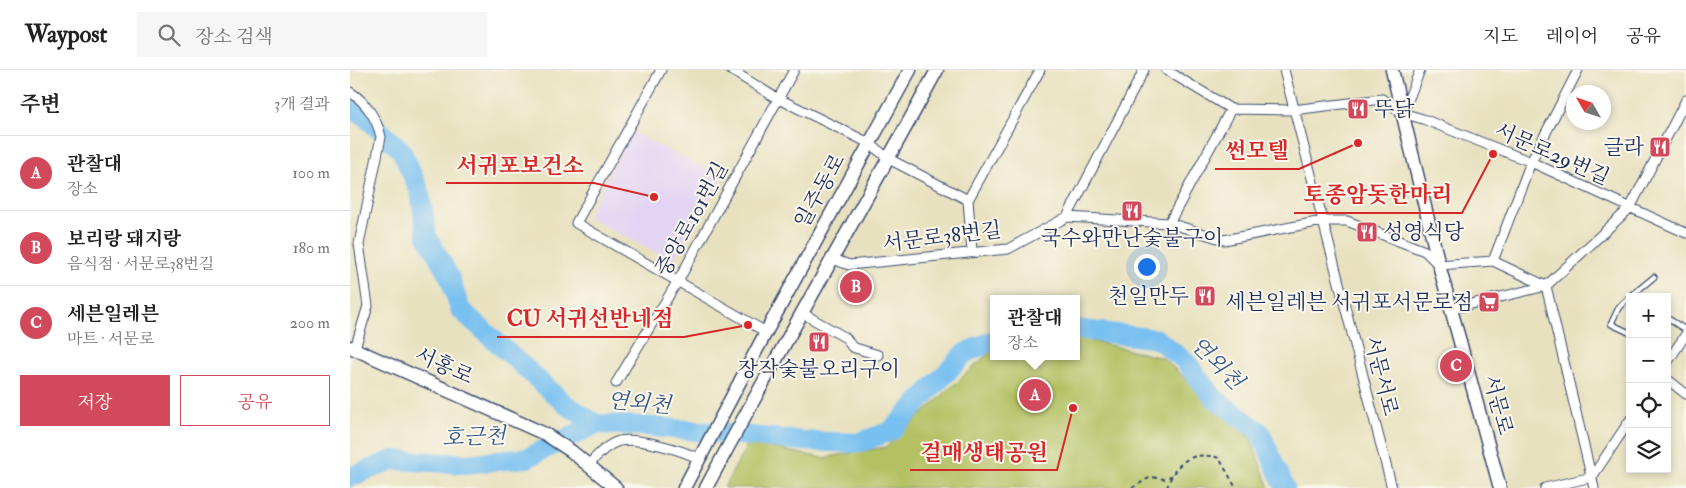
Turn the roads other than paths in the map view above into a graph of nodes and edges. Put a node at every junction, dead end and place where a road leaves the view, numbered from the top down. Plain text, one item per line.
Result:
1 (660, 70) edge
2 (731, 70) edge
3 (794, 70) edge
4 (910, 70) edge
5 (937, 70) edge
6 (1040, 70) edge
7 (1144, 70) edge
8 (1166, 70) edge
9 (1284, 70) edge
10 (1392, 70) edge
11 (1420, 70) edge
12 (1578, 70) edge
13 (350, 92) edge
14 (779, 98) junction
15 (1686, 100) edge
16 (1231, 109) junction
17 (1293, 110) junction
18 (1402, 114) junction
19 (869, 143) junction
20 (889, 158) junction
21 (1531, 162) junction
22 (968, 200) junction
23 (1630, 208) junction
24 (1067, 217) junction
25 (1322, 221) junction
26 (1170, 223) junction
27 (1686, 233) edge
28 (972, 251) junction
29 (833, 259) junction
30 (1493, 261) junction
31 (1439, 265) junction
32 (1654, 277) dead end
33 (678, 281) junction
34 (1546, 286) junction
35 (1636, 293) edge
36 (1626, 301) edge
37 (1451, 309) junction
38 (802, 313) junction
39 (1671, 321) edge
40 (1686, 330) edge
41 (1626, 331) edge
42 (766, 332) junction
43 (1686, 334) edge
44 (352, 347) edge
45 (878, 355) dead end
46 (1671, 356) edge
47 (1671, 382) edge
48 (616, 383) dead end
49 (1686, 394) edge
50 (1626, 426) edge
51 (699, 459) junction
52 (588, 465) junction
53 (1592, 478) junction
54 (616, 488) edge
55 (684, 488) edge
56 (706, 488) edge
57 (1392, 488) edge
58 (1500, 488) edge
59 (1545, 488) edge
60 (1594, 488) edge

1 - 33 street
2 - 14 street
3 - 14 street, 중앙로101번길
4 - 19 main road, 일주동로
5 - 20 main road
6 - 22 street
7 - 24 street
8 - 16 street
9 - 17 street, 서문서로
10 - 18 main road, 서문로
11 - 18 street
12 - 21 street
13 - 44 street
14 - 19 street
14 - 33 street, 중앙로101번길
15 - 23 street
16 - 17 street, 서문로29번길
16 - 26 street
17 - 18 street, 서문로29번길
17 - 25 street, 서문서로
18 - 21 street, 서문로29번길
18 - 31 main road, 서문로
19 - 20 street
19 - 42 main road, 일주동로
20 - 22 street
20 - 29 main road
21 - 23 street, 서문로29번길
21 - 30 street
22 - 28 street
23 - 27 street, 서문로29번길
23 - 34 street
24 - 26 street
24 - 28 street, 서문로38번길
25 - 26 street
25 - 31 street
25 - 57 street, 서문서로
28 - 29 street, 서문로38번길
29 - 38 main road
30 - 31 street
30 - 34 street
31 - 37 main road, 서문로
32 - 35 lane
33 - 42 street
33 - 48 street, 중앙로101번길
34 - 37 street
34 - 53 street
36 - 41 lane
37 - 58 main road, 서문로
38 - 45 street
38 - 56 main road
39 - 40 lane
42 - 51 main road, 일주동로
43 - 46 street
44 - 52 main road, 서홍로
47 - 49 street
50 - 53 street
51 - 52 street
51 - 55 main road, 일주동로
52 - 54 main road
53 - 59 street
53 - 60 street

